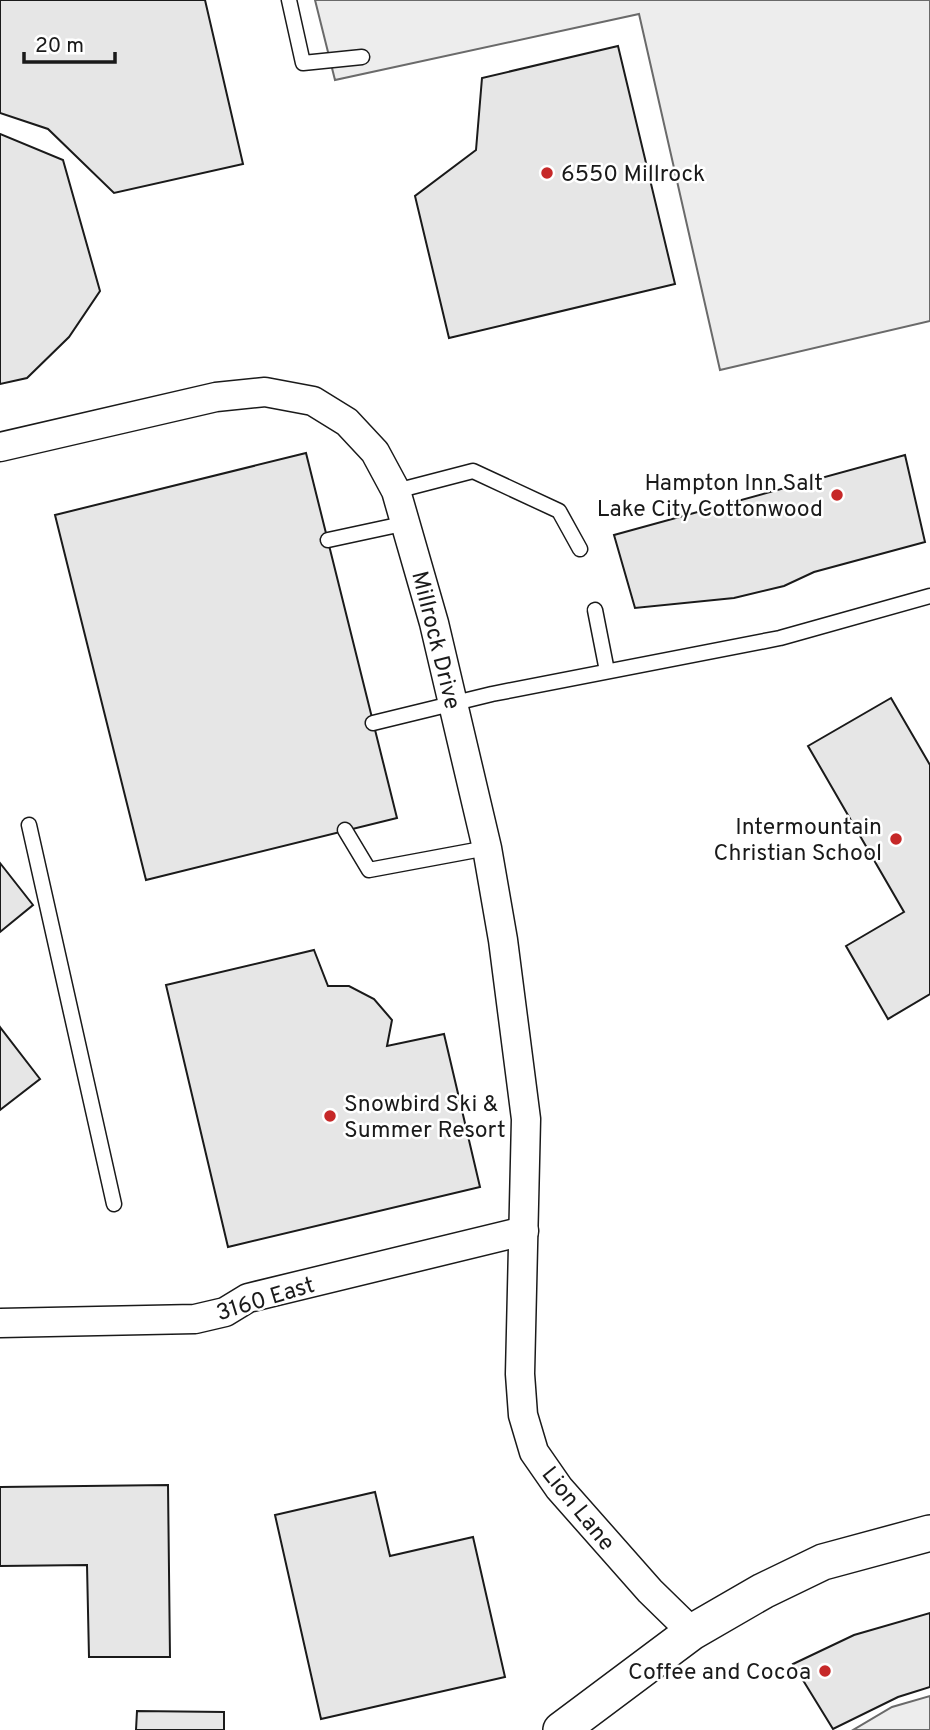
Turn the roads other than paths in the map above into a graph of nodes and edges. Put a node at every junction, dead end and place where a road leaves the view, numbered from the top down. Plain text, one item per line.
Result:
1 (289, 0) edge
2 (362, 57) dead end
3 (0, 447) edge
4 (396, 491) junction
5 (407, 523) junction
6 (328, 540) dead end
7 (580, 549) dead end
8 (930, 596) edge
9 (595, 610) dead end
10 (607, 671) junction
11 (453, 703) junction
12 (373, 723) dead end
13 (29, 825) dead end
14 (345, 830) dead end
15 (487, 848) junction
16 (114, 1203) dead end
17 (524, 1231) junction
18 (0, 1323) edge
19 (930, 1533) edge
20 (692, 1632) junction
21 (561, 1730) edge

1 - 2 lane
3 - 4 street, Millrock Drive
4 - 5 street, Millrock Drive
4 - 7 lane
5 - 6 lane
5 - 11 street, Millrock Drive
8 - 10 lane
9 - 10 lane
10 - 11 lane
11 - 12 lane
11 - 15 street, Millrock Drive
13 - 16 lane
14 - 15 lane
15 - 17 street, Millrock Drive
17 - 18 street, 3160 East
17 - 20 street, Lion Lane
19 - 20 street
20 - 21 street

